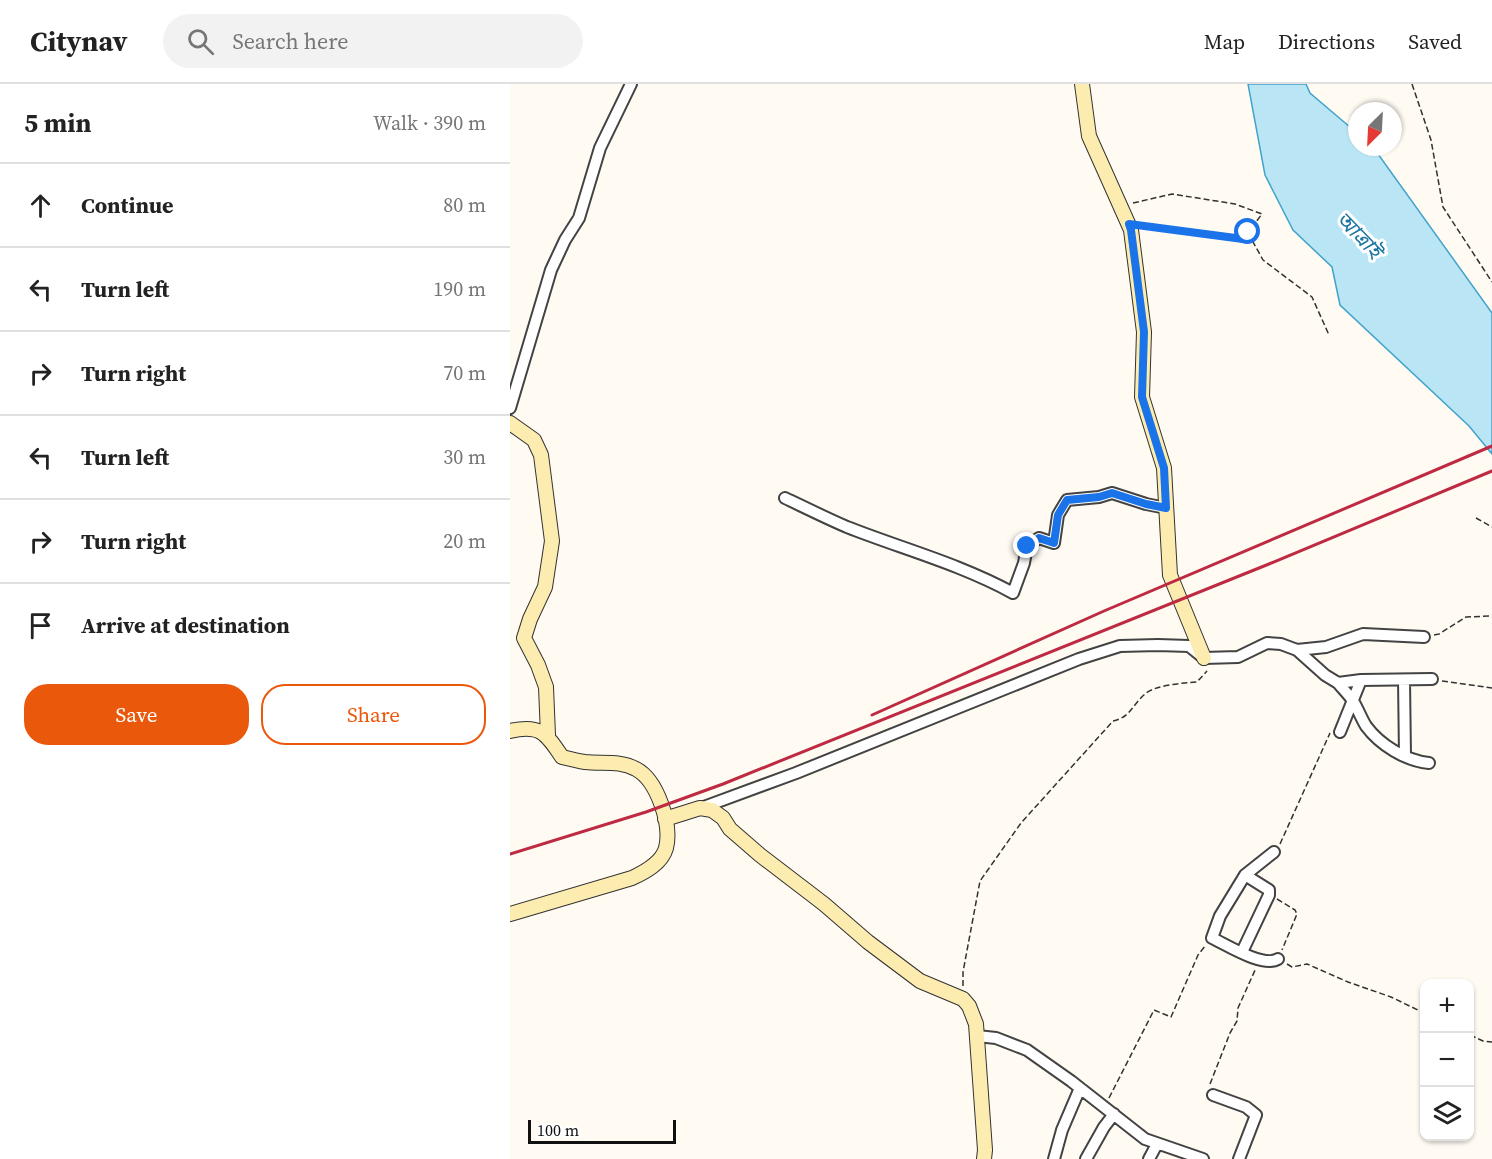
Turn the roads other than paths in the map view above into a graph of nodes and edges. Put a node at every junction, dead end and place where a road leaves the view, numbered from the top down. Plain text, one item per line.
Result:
1 (631, 84) edge
2 (1082, 84) edge
3 (510, 408) edge
4 (510, 423) edge
5 (785, 498) dead end
6 (1166, 508) junction
7 (1424, 637) road end
8 (1297, 650) junction
9 (1204, 658) junction
10 (1432, 679) road end
11 (1360, 680) junction
12 (1404, 680) junction
13 (1338, 683) junction
14 (1353, 700) junction
15 (510, 731) edge
16 (1340, 732) road end
17 (548, 735) junction
18 (1405, 756) junction
19 (1429, 763) dead end
20 (700, 808) junction
21 (665, 819) junction
22 (1274, 852) road end
23 (1245, 875) junction
24 (510, 915) edge
25 (1242, 952) junction
26 (1278, 959) road end
27 (976, 1036) junction
28 (1080, 1088) junction
29 (1214, 1092) road end
30 (1114, 1114) junction
31 (1157, 1144) junction
32 (984, 1159) edge
33 (1054, 1159) edge
34 (1086, 1159) edge
35 (1149, 1159) edge
36 (1203, 1159) edge
37 (1239, 1159) edge

1 - 3 street
2 - 6 street
3 - 4 street
4 - 17 street
5 - 6 street
6 - 9 street
7 - 8 street
8 - 9 street
8 - 13 street
9 - 20 street
10 - 12 street
11 - 12 street
11 - 13 street
11 - 14 street
12 - 18 street
13 - 14 street
14 - 16 street
14 - 18 street
15 - 17 street
17 - 21 street
18 - 19 street
20 - 21 street
20 - 27 street
21 - 24 street
22 - 23 street
23 - 25 street
23 - 25 street
25 - 26 street
27 - 28 street
27 - 32 street
28 - 30 street
28 - 33 street
29 - 37 street
30 - 31 street
30 - 34 street
31 - 35 street
31 - 36 street

